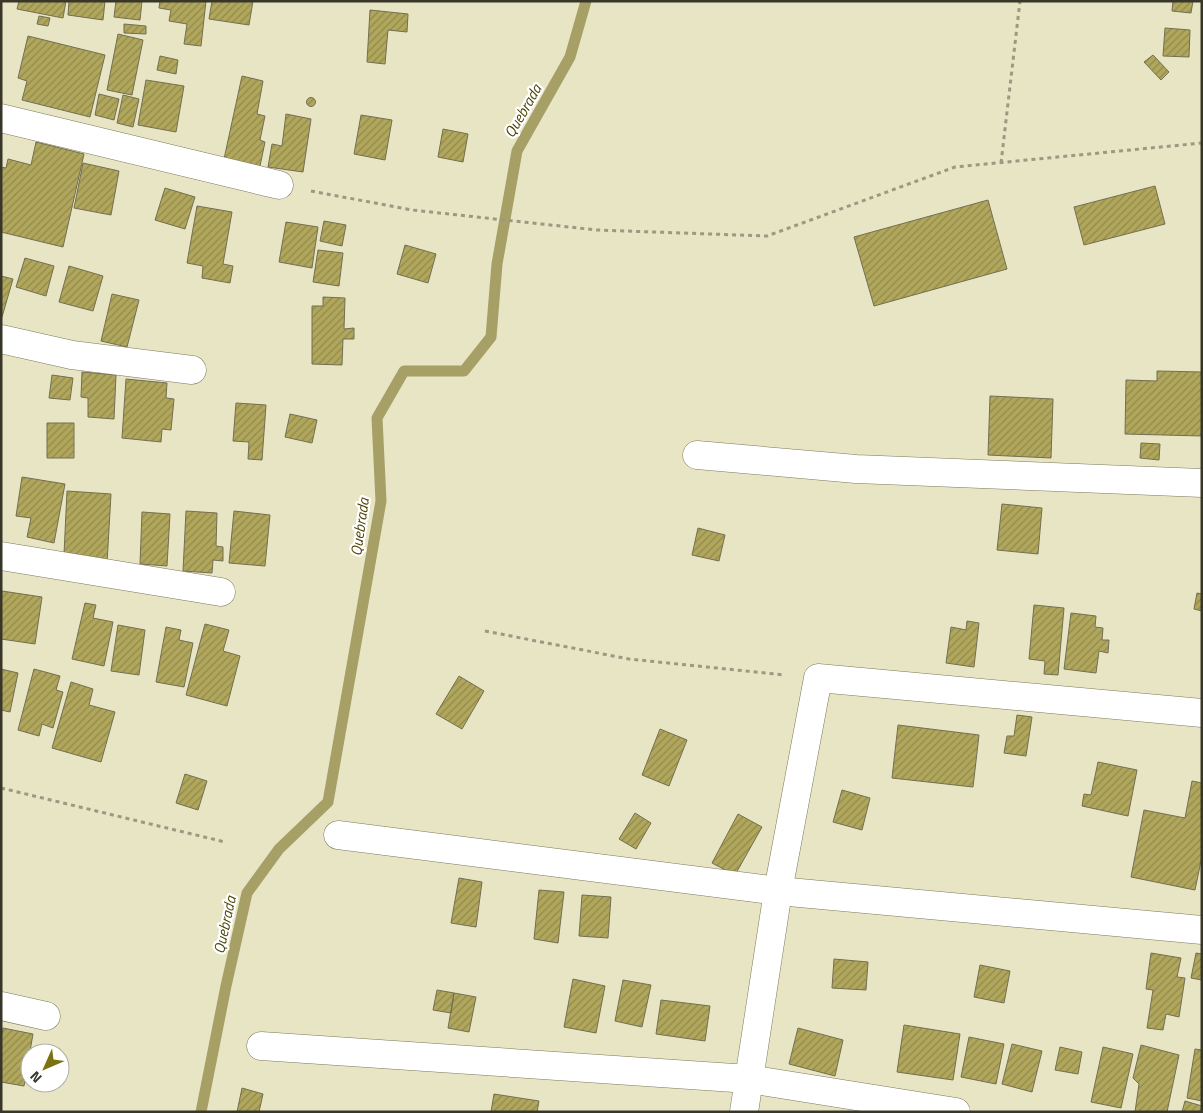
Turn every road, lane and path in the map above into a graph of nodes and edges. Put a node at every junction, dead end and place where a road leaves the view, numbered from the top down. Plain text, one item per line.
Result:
1 (1020, 1) edge
2 (1, 118) edge
3 (1202, 143) edge
4 (1001, 163) junction
5 (280, 185) joint
6 (1, 339) edge
7 (192, 370) dead end
8 (697, 455) dead end
9 (1202, 483) edge
10 (1, 556) edge
11 (221, 592) dead end
12 (485, 631) dead end
13 (818, 678) junction
14 (1202, 713) edge
15 (1, 788) edge
16 (338, 835) dead end
17 (225, 842) dead end
18 (778, 891) junction
19 (1202, 930) edge
20 (1, 1006) edge
21 (46, 1016) dead end
22 (261, 1046) dead end
23 (749, 1079) junction
24 (744, 1112) edge
25 (956, 1112) edge

1 - 4 path
2 - 5 street
3 - 4 path
4 - 5 path
6 - 7 street
8 - 9 street
10 - 11 street
12 - 13 path
13 - 14 street
13 - 18 street
15 - 17 path
16 - 18 street
18 - 19 street
18 - 23 street
20 - 21 street
22 - 23 street
23 - 24 street
23 - 25 street

